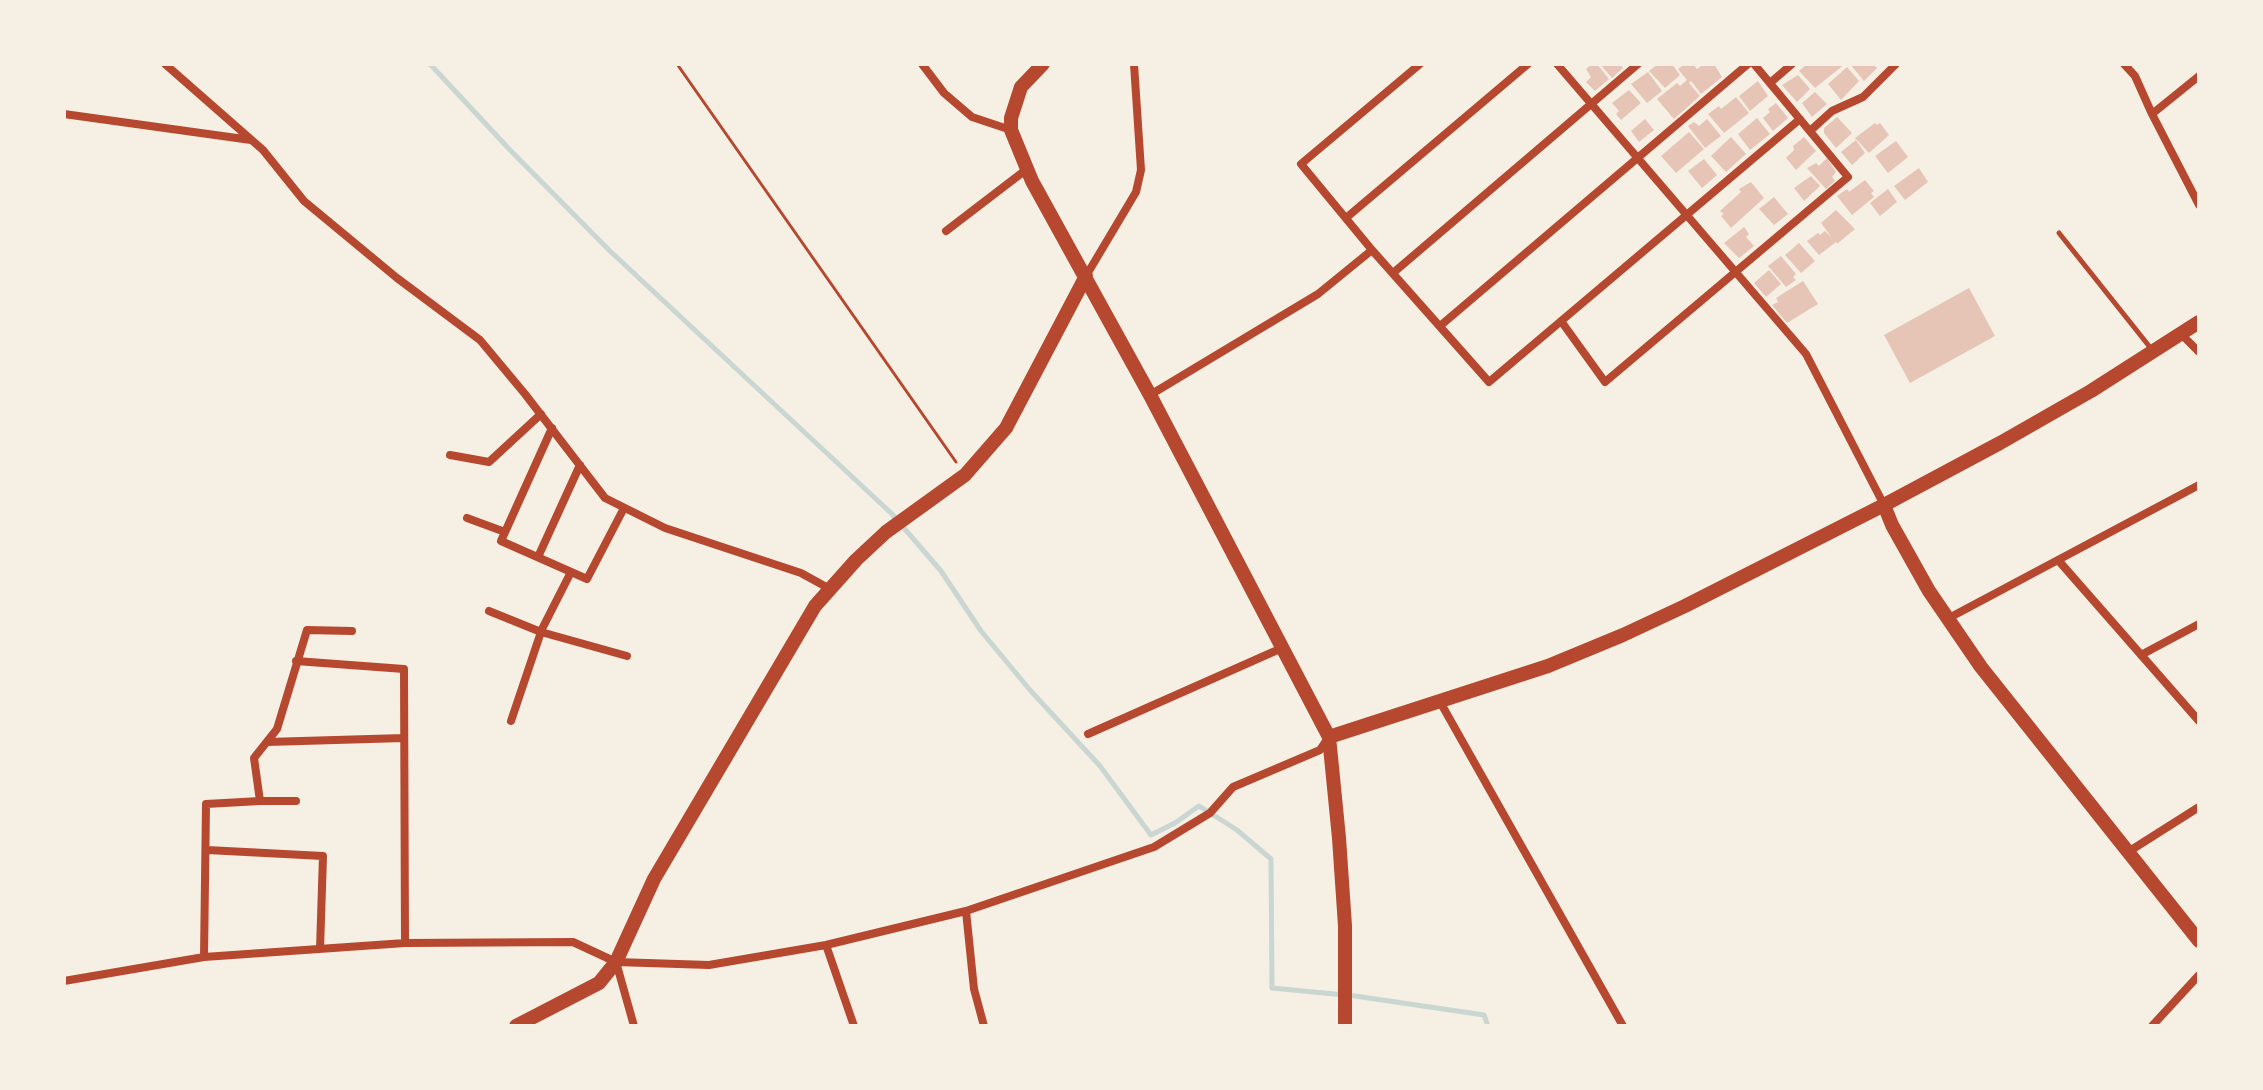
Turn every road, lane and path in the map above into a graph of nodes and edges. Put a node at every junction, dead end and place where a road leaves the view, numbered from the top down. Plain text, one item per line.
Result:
1 (165, 64) edge
2 (677, 64) edge
3 (922, 64) edge
4 (1043, 64) edge
5 (1134, 64) edge
6 (1420, 64) edge
7 (1528, 64) edge
8 (1557, 64) edge
9 (1638, 64) edge
10 (1751, 64) edge
11 (1792, 64) edge
12 (1896, 64) edge
13 (2124, 64) edge
14 (2199, 76) edge
15 (1770, 83) junction
16 (1592, 104) junction
17 (64, 114) edge
18 (2152, 114) junction
19 (1800, 119) junction
20 (1011, 130) junction
21 (1810, 131) junction
22 (251, 140) junction
23 (1638, 158) junction
24 (1027, 169) junction
25 (2199, 205) edge
26 (1687, 215) junction
27 (1346, 218) junction
28 (946, 231) dead end
29 (2059, 233) dead end
30 (1372, 250) junction
31 (1734, 272) junction
32 (1393, 273) junction
33 (1086, 276) junction
34 (1561, 321) junction
35 (2199, 322) edge
36 (1440, 326) junction
37 (2181, 334) junction
38 (2153, 352) junction
39 (2199, 352) edge
40 (1150, 395) junction
41 (541, 414) junction
42 (552, 428) junction
43 (450, 455) dead end
44 (580, 465) junction
45 (965, 475) junction
46 (2199, 485) edge
47 (1884, 505) junction
48 (624, 508) junction
49 (467, 518) dead end
50 (505, 532) junction
51 (538, 557) junction
52 (2058, 560) junction
53 (571, 572) junction
54 (830, 589) junction
55 (489, 611) dead end
56 (1947, 619) junction
57 (2199, 624) edge
58 (352, 631) dead end
59 (541, 632) junction
60 (1282, 648) junction
61 (2141, 655) junction
62 (627, 656) dead end
63 (296, 661) junction
64 (1439, 700) junction
65 (511, 721) dead end
66 (2199, 721) edge
67 (1088, 734) dead end
68 (1329, 737) junction
69 (404, 738) junction
70 (267, 742) junction
71 (260, 801) junction
72 (296, 801) dead end
73 (2199, 807) edge
74 (207, 850) junction
75 (2128, 852) junction
76 (966, 911) junction
77 (2199, 941) edge
78 (405, 943) junction
79 (826, 945) junction
80 (320, 949) junction
81 (204, 957) junction
82 (616, 962) junction
83 (2199, 975) edge
84 (64, 981) edge
85 (516, 1026) edge
86 (634, 1026) edge
87 (854, 1026) edge
88 (984, 1026) edge
89 (1345, 1026) edge
90 (1623, 1026) edge
91 (2152, 1026) edge

1 - 22 street
2 - 45 path
3 - 20 street
4 - 20 street
5 - 33 street
6 - 27 street
7 - 27 street
8 - 16 street
9 - 16 street
10 - 15 street
10 - 23 street
11 - 15 street
12 - 21 street
13 - 18 street
14 - 18 street
15 - 19 street
16 - 23 street
16 - 32 street
17 - 22 street
18 - 25 street
19 - 21 street
19 - 26 street
20 - 24 street
21 - 31 street
22 - 41 street
23 - 26 street
23 - 36 street
24 - 28 street
24 - 33 street
26 - 31 street
26 - 34 street
27 - 30 street
29 - 38 lane
30 - 32 street
30 - 40 street
31 - 34 street
31 - 47 street
32 - 36 street
33 - 40 street
33 - 45 street
34 - 36 street
35 - 37 street
37 - 38 street
37 - 39 street
38 - 47 street
40 - 60 street
41 - 42 street
41 - 43 street
42 - 44 street
42 - 50 street
44 - 48 street
44 - 51 street
45 - 54 street
46 - 52 street
47 - 56 street
47 - 64 street
48 - 53 street
48 - 54 street
49 - 50 street
50 - 51 street
51 - 53 street
52 - 56 street
52 - 61 street
53 - 59 street
54 - 82 street
55 - 59 street
56 - 75 street
57 - 61 street
58 - 63 street
59 - 62 street
59 - 65 street
60 - 67 street
60 - 68 street
61 - 66 street
63 - 69 street
63 - 70 street
64 - 68 street
64 - 90 street
68 - 76 street
68 - 89 street
69 - 70 street
69 - 78 street
70 - 71 street
71 - 72 street
71 - 74 street
73 - 75 street
74 - 80 street
74 - 81 street
75 - 77 street
76 - 79 street
76 - 88 street
78 - 80 street
78 - 82 street
79 - 82 street
79 - 87 street
80 - 81 street
81 - 84 street
82 - 85 street
82 - 86 street
83 - 91 street

